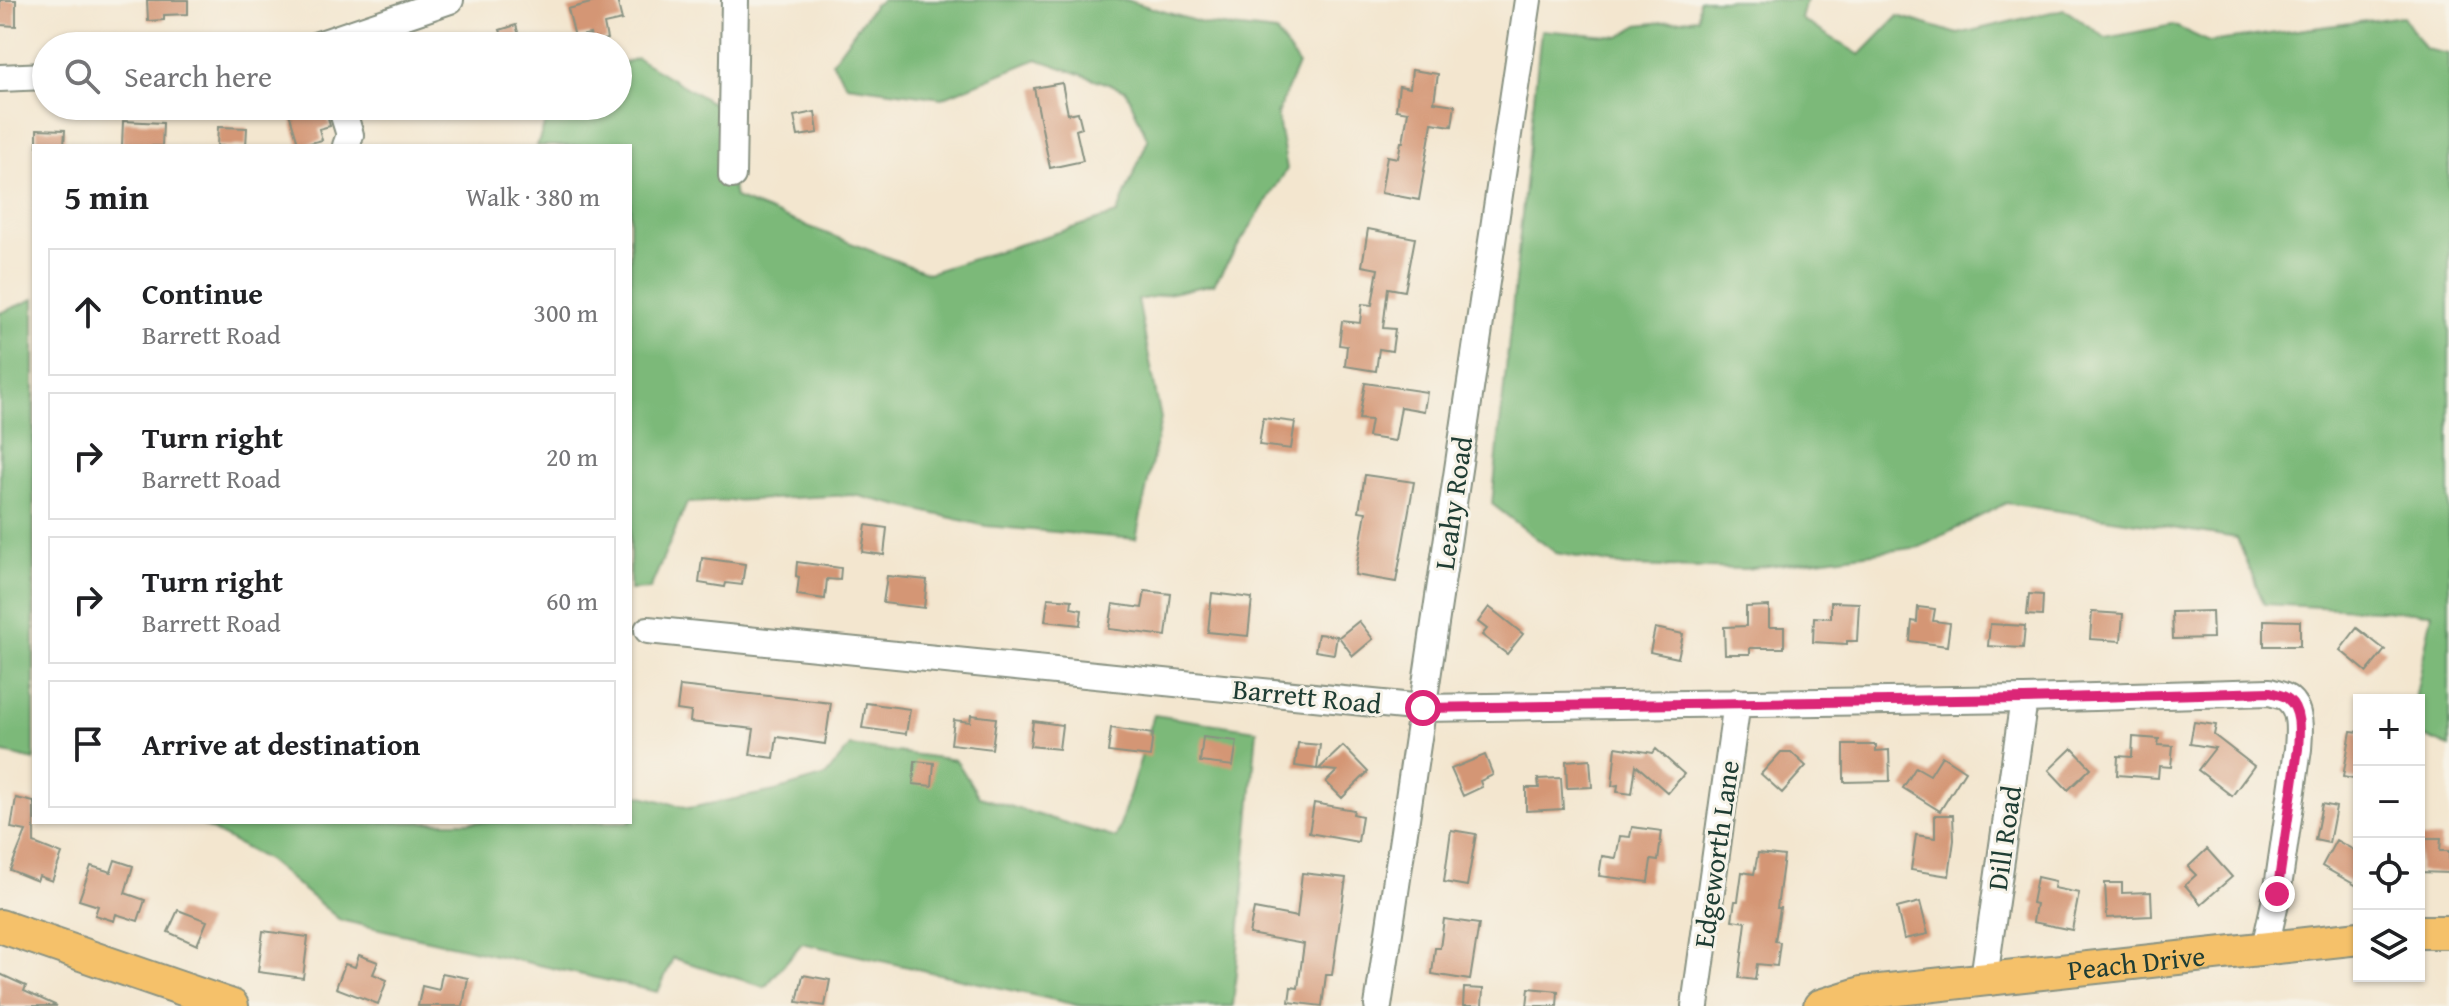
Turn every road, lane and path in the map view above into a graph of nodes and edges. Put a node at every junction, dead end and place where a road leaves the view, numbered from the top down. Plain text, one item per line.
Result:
1 (450, 0) edge
2 (735, 0) edge
3 (1528, 0) edge
4 (357, 32) edge
5 (32, 77) edge
6 (0, 78) edge
7 (345, 120) edge
8 (347, 144) edge
9 (732, 175) dead end
10 (648, 630) dead end
11 (2024, 699) junction
12 (1737, 702) junction
13 (1423, 708) junction
14 (0, 926) edge
15 (2425, 932) edge
16 (2449, 932) edge
17 (2353, 939) edge
18 (2265, 947) junction
19 (1984, 978) junction
20 (232, 1006) edge
21 (1378, 1006) edge
22 (1695, 1006) edge
23 (1820, 1006) edge

1 - 4 street
2 - 9 street
3 - 13 street, Leahy Road
5 - 6 street
7 - 8 street
10 - 13 street, Barrett Road
11 - 12 street, Barrett Road
11 - 18 street, Barrett Road
11 - 19 street, Dill Road
12 - 13 street, Barrett Road
12 - 22 street, Edgeworth Lane
13 - 21 street, Leahy Road
14 - 20 main road
15 - 16 main road
17 - 18 main road, Peach Drive
18 - 19 main road, Peach Drive
19 - 23 main road, Peach Drive

